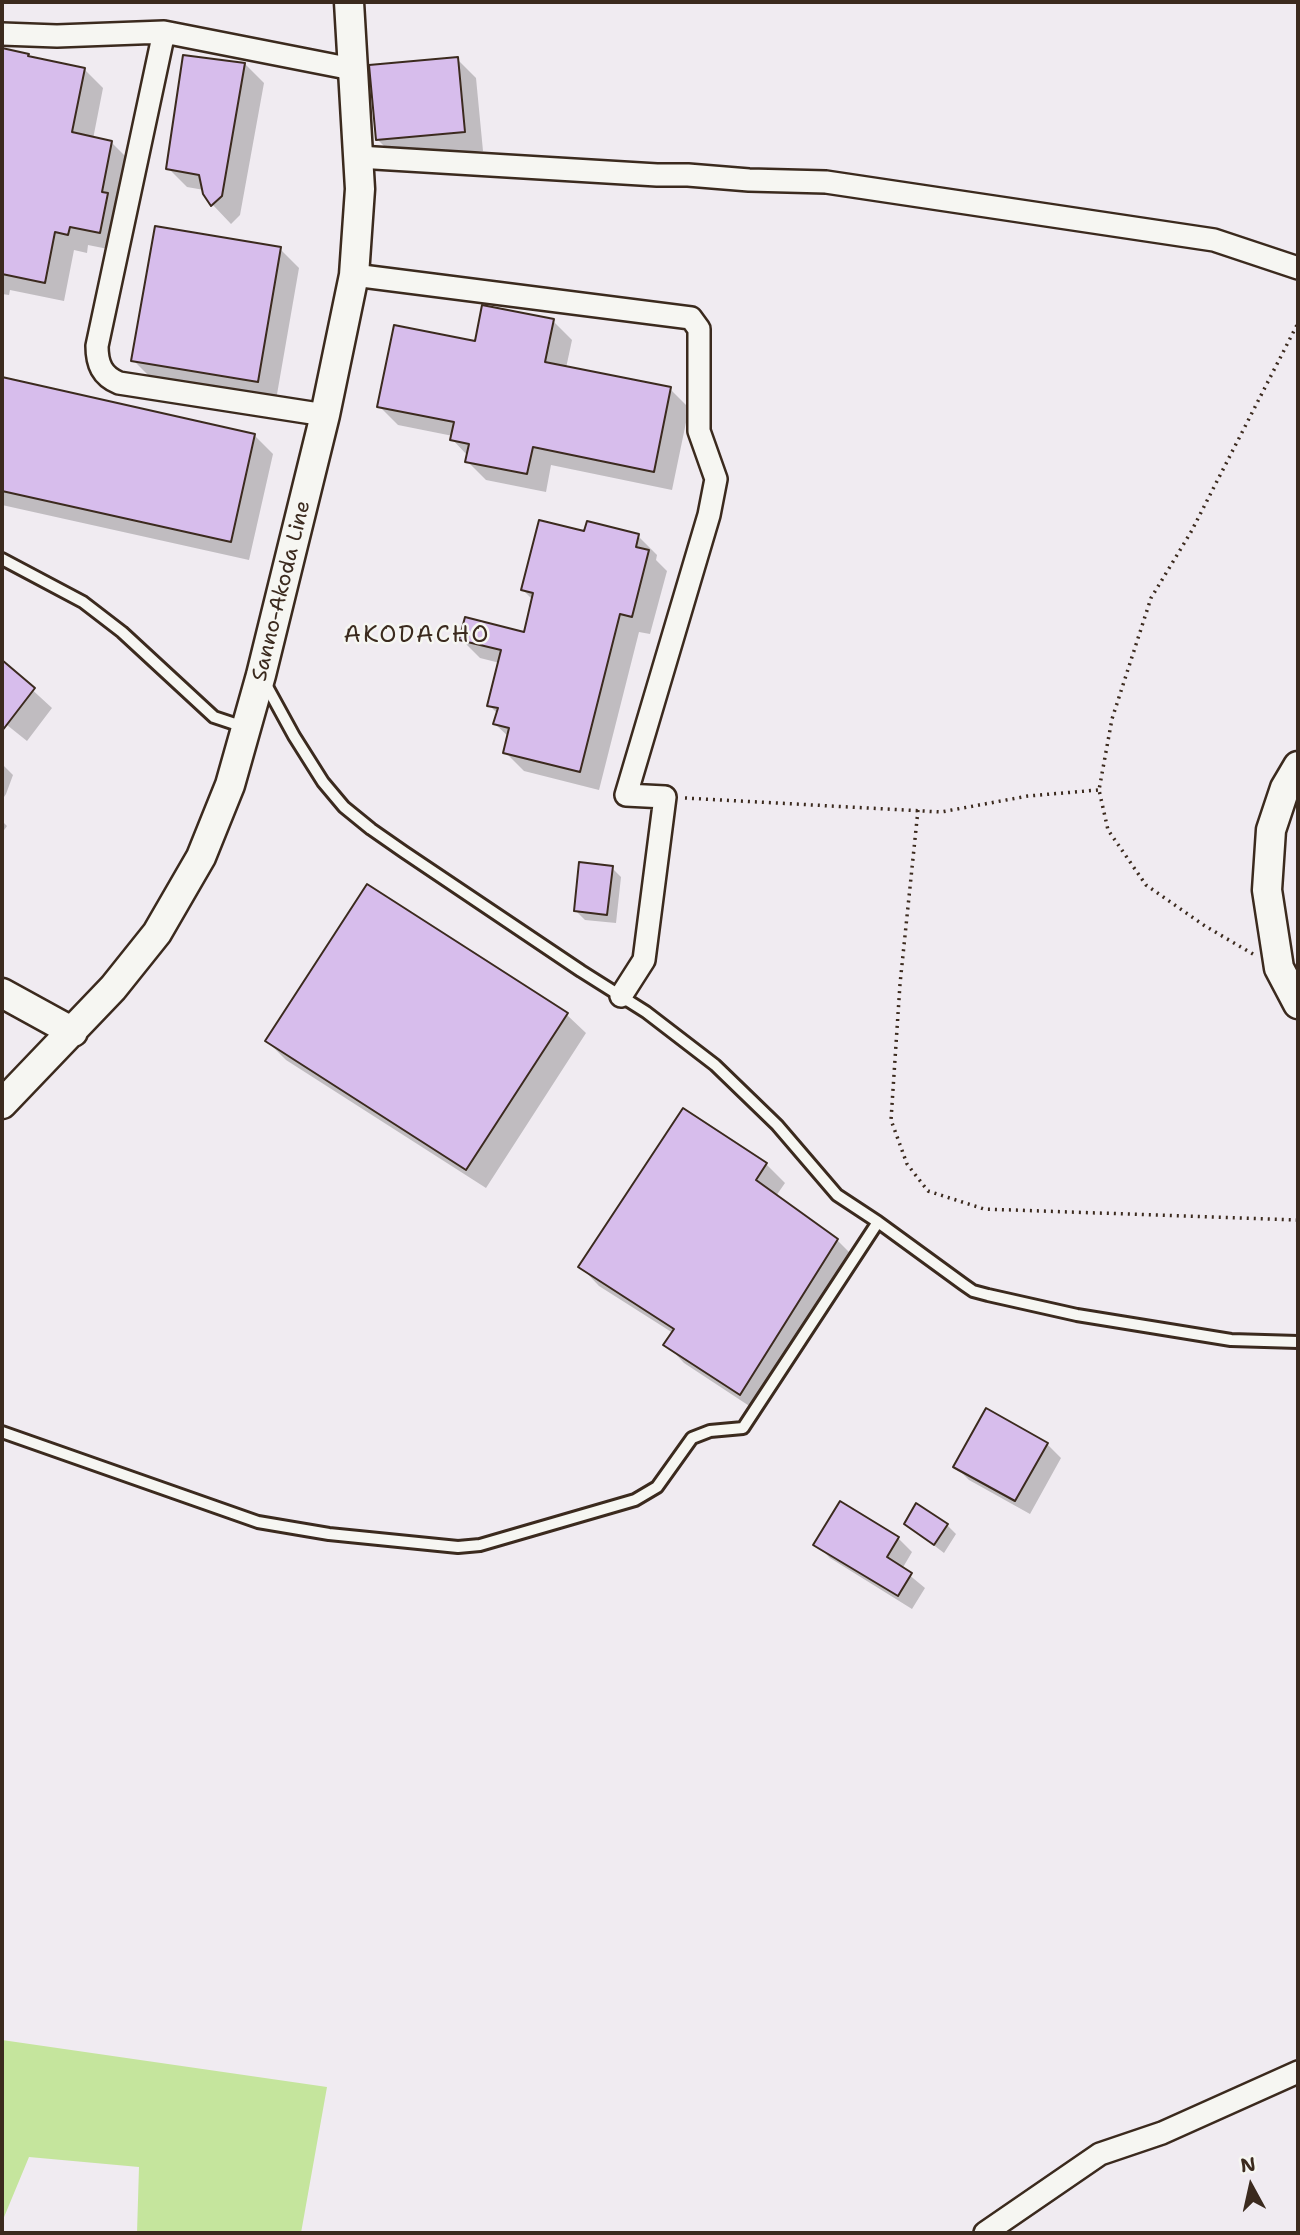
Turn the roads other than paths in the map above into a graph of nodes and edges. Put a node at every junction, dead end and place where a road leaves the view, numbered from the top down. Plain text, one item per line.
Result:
1 (349, 2) edge
2 (164, 32) junction
3 (2, 34) edge
4 (352, 69) junction
5 (358, 157) junction
6 (1298, 268) edge
7 (354, 275) junction
8 (325, 415) junction
9 (2, 559) edge
10 (261, 675) junction
11 (247, 727) junction
12 (1298, 766) edge
13 (2, 993) edge
14 (621, 996) junction
15 (1298, 1004) edge
16 (73, 1032) junction
17 (2, 1104) edge
18 (878, 1222) junction
19 (1298, 1342) edge
20 (2, 1432) edge
21 (1298, 2072) edge
22 (985, 2233) edge

1 - 4 main road, Sanno-Akoda Line
2 - 3 street
2 - 4 street
2 - 8 street
4 - 5 main road, Sanno-Akoda Line
5 - 6 street
5 - 7 main road, Sanno-Akoda Line
7 - 8 main road, Sanno-Akoda Line
7 - 14 street
8 - 10 main road, Sanno-Akoda Line
9 - 11 lane
10 - 11 main road, Sanno-Akoda Line
10 - 14 lane
11 - 16 main road, Sanno-Akoda Line
12 - 15 main road
13 - 16 main road
14 - 18 lane
16 - 17 main road, Sanno-Akoda Line
18 - 19 lane
18 - 20 lane
21 - 22 street

